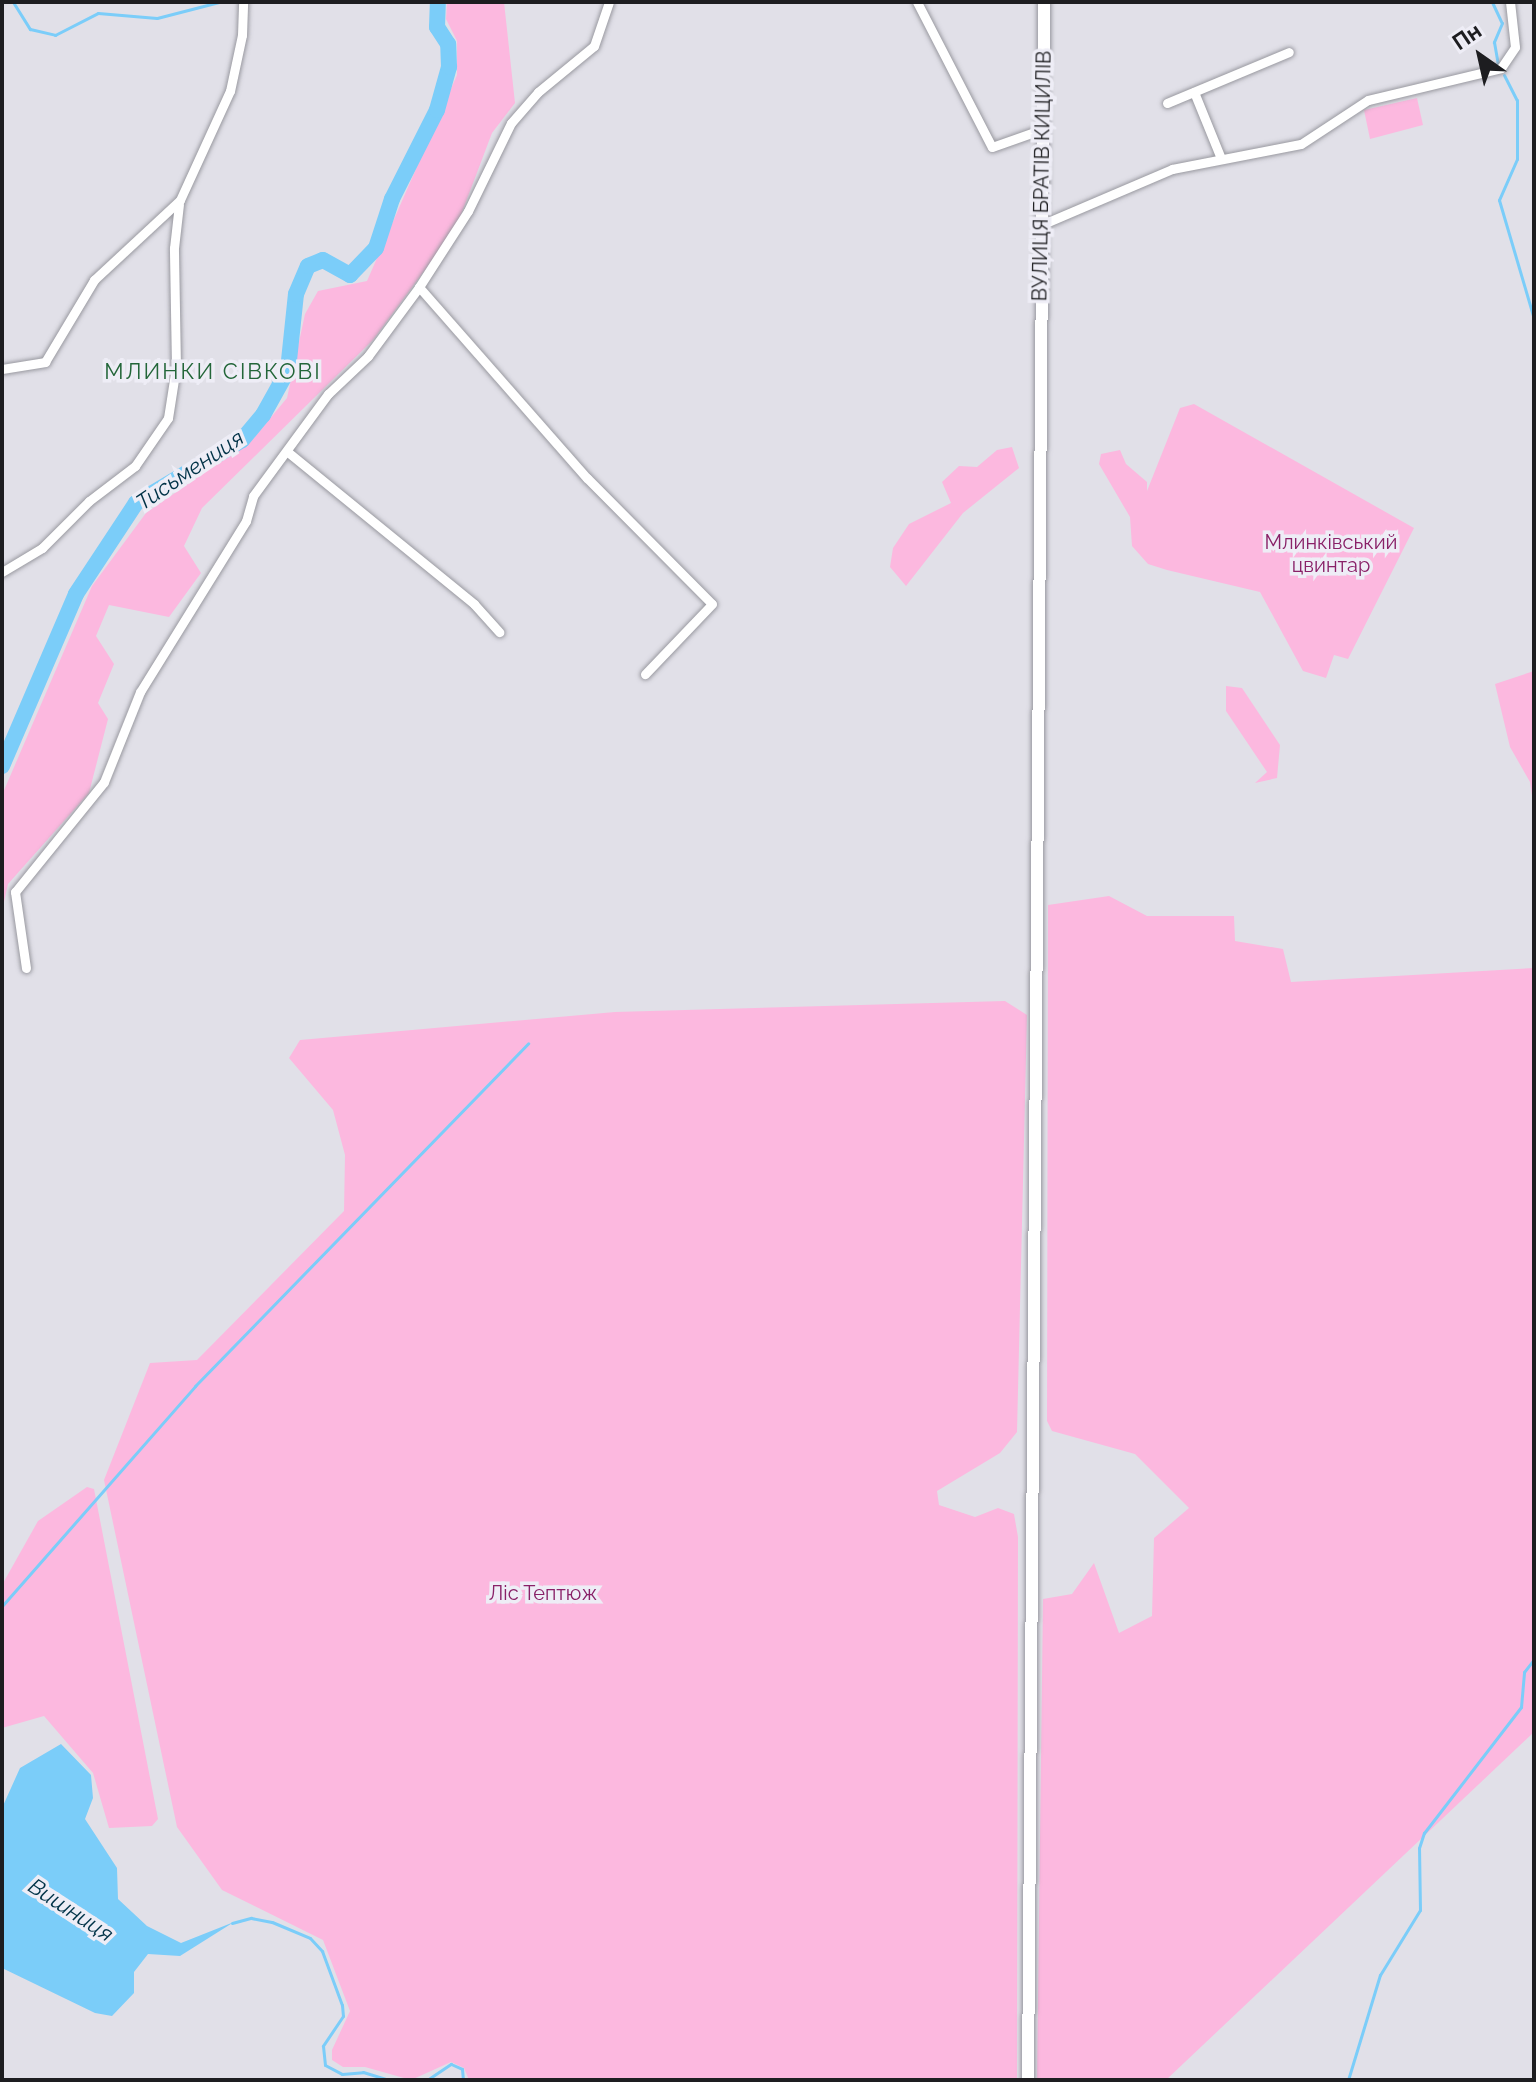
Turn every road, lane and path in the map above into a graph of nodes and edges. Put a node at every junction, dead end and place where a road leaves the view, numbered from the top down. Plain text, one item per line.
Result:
1 (609, 2) edge
2 (917, 2) edge
3 (1044, 2) edge
4 (1510, 2) edge
5 (243, 4) edge
6 (1289, 52) dead end
7 (1194, 92) junction
8 (1167, 103) dead end
9 (1043, 129) junction
10 (1220, 156) junction
11 (180, 200) junction
12 (1043, 224) junction
13 (419, 287) junction
14 (2, 369) edge
15 (289, 453) junction
16 (2, 572) edge
17 (499, 632) dead end
18 (645, 674) dead end
19 (26, 968) dead end
20 (1028, 2080) edge

1 - 13 street
2 - 9 street
3 - 9 street, ВУЛИЦЯ БРАТІВ КИЦИЛІВ
4 - 10 street
5 - 11 street
6 - 7 street
7 - 8 street
7 - 10 street
9 - 12 street, ВУЛИЦЯ БРАТІВ КИЦИЛІВ
10 - 12 street
11 - 14 street
11 - 16 street
12 - 20 street, ВУЛИЦЯ БРАТІВ КИЦИЛІВ
13 - 15 street
13 - 18 street
15 - 17 street
15 - 19 street

